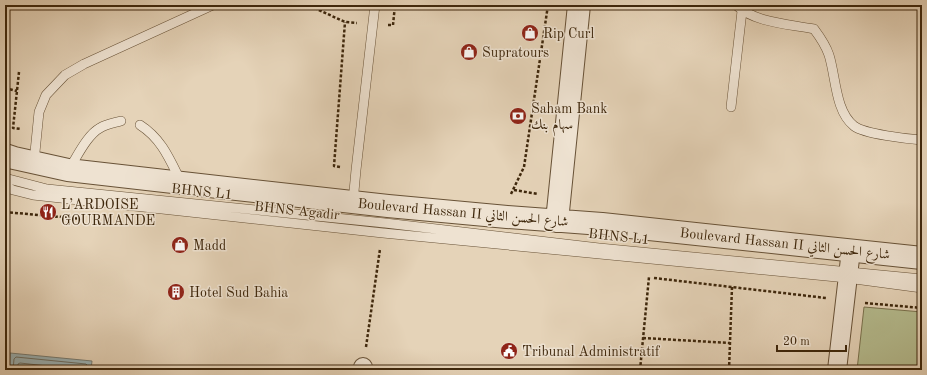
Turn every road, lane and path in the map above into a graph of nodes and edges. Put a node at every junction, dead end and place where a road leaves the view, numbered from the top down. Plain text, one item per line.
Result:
1 (213, 5) edge
2 (285, 5) edge
3 (299, 5) edge
4 (305, 5) edge
5 (375, 5) edge
6 (548, 5) edge
7 (579, 5) edge
8 (739, 8) edge
9 (345, 22) junction
10 (374, 24) junction
11 (18, 72) dead end
12 (5, 88) edge
13 (17, 90) junction
14 (731, 108) dead end
15 (121, 122) dead end
16 (140, 125) dead end
17 (38, 130) junction
18 (922, 140) edge
19 (5, 155) edge
20 (34, 163) junction
21 (68, 170) junction
22 (356, 170) junction
23 (5, 178) edge
24 (182, 184) junction
25 (5, 186) edge
26 (353, 202) junction
27 (507, 217) junction
28 (557, 221) junction
29 (381, 246) dead end
30 (922, 258) edge
31 (849, 267) junction
32 (649, 277) dead end
33 (922, 279) edge
34 (732, 287) dead end
35 (922, 288) edge
36 (643, 338) junction
37 (730, 343) junction
38 (363, 368) edge
39 (640, 370) edge
40 (729, 370) edge
41 (837, 370) edge

1 - 17 lane
2 - 3 path
4 - 9 path
5 - 10 lane
6 - 27 path
7 - 28 street
8 - 14 lane
8 - 18 lane
9 - 10 path
9 - 22 path
10 - 22 lane
11 - 13 path
12 - 13 path
13 - 17 path
15 - 21 lane
16 - 24 lane
17 - 20 lane
19 - 20 street, Boulevard Hassan II شارع الحسن الثاني
20 - 21 street, Boulevard Hassan II شارع الحسن الثاني
21 - 24 street, Boulevard Hassan II شارع الحسن الثاني
22 - 26 lane
23 - 31 lane, BHNS L1
24 - 26 street, Boulevard Hassan II شارع الحسن الثاني
25 - 31 lane, BHNS Agadir
26 - 27 street, Boulevard Hassan II شارع الحسن الثاني
27 - 28 street, Boulevard Hassan II شارع الحسن الثاني
28 - 31 street, Boulevard Hassan II شارع الحسن الثاني
29 - 38 path
30 - 31 street, Boulevard Hassan II شارع الحسن الثاني
31 - 33 lane, BHNS L1
31 - 35 lane, BHNS Agadir
31 - 41 street
32 - 36 path
34 - 37 path
36 - 37 path
36 - 39 path
37 - 40 path

